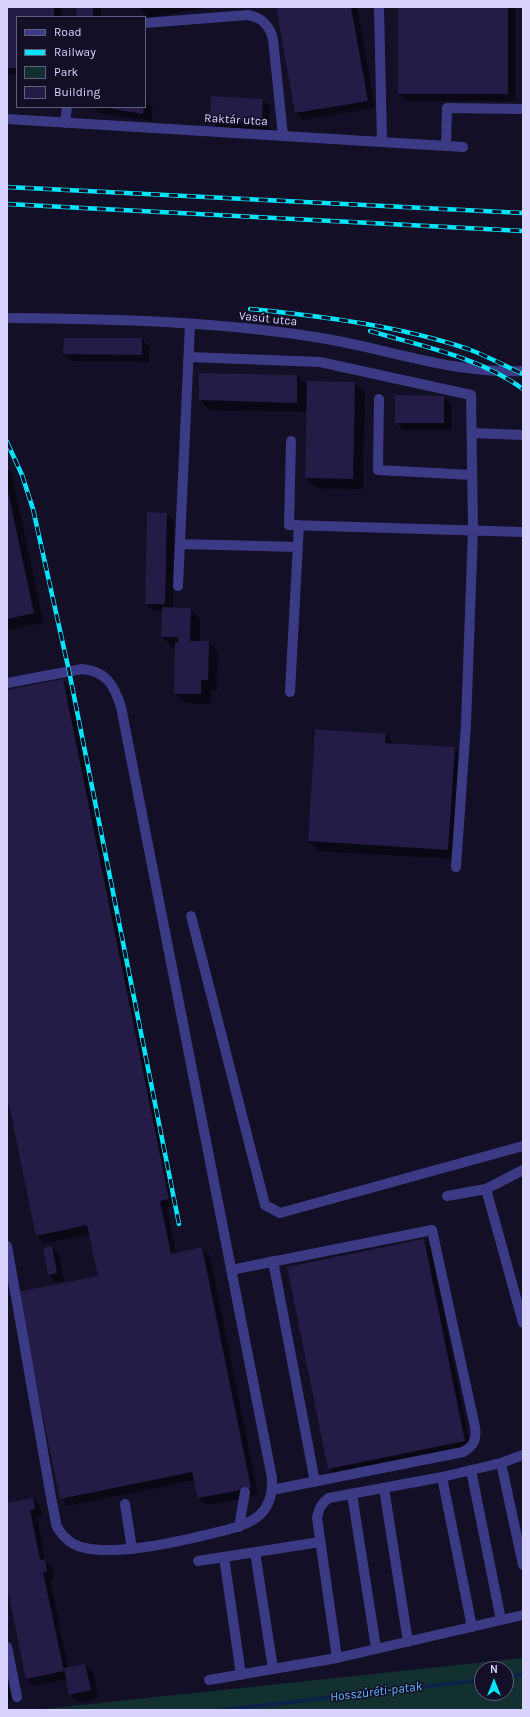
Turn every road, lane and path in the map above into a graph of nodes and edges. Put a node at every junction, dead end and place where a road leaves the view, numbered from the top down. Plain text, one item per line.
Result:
1 (379, 7) edge
2 (146, 23) edge
3 (67, 108) edge
4 (523, 110) edge
5 (7, 119) edge
6 (65, 123) junction
7 (283, 136) junction
8 (382, 142) junction
9 (446, 146) junction
10 (463, 147) dead end
11 (7, 318) edge
12 (190, 324) junction
13 (189, 357) junction
14 (523, 371) edge
15 (379, 400) dead end
16 (472, 433) junction
17 (523, 435) edge
18 (292, 441) dead end
19 (472, 474) junction
20 (299, 525) junction
21 (473, 529) junction
22 (523, 532) edge
23 (181, 544) junction
24 (298, 547) junction
25 (178, 586) dead end
26 (7, 683) edge
27 (290, 692) dead end
28 (456, 867) dead end
29 (191, 916) dead end
30 (523, 1146) edge
31 (523, 1170) edge
32 (486, 1189) junction
33 (447, 1196) dead end
34 (7, 1246) edge
35 (274, 1261) junction
36 (231, 1270) junction
37 (523, 1323) edge
38 (523, 1455) edge
39 (501, 1463) junction
40 (471, 1470) junction
41 (442, 1477) junction
42 (315, 1482) junction
43 (384, 1488) junction
44 (272, 1490) junction
45 (245, 1492) dead end
46 (352, 1494) junction
47 (125, 1504) dead end
48 (239, 1527) junction
49 (320, 1542) junction
50 (132, 1549) junction
51 (255, 1552) junction
52 (224, 1557) junction
53 (198, 1561) dead end
54 (523, 1565) edge
55 (523, 1615) edge
56 (501, 1620) junction
57 (472, 1627) junction
58 (408, 1642) junction
59 (7, 1646) edge
60 (376, 1648) junction
61 (337, 1658) junction
62 (273, 1669) junction
63 (241, 1674) junction
64 (209, 1680) dead end
65 (17, 1697) dead end

1 - 8 street
2 - 7 street
3 - 6 street
4 - 9 street
5 - 6 street, Raktár utca
6 - 7 street, Raktár utca
7 - 8 street, Raktár utca
8 - 9 street, Raktár utca
9 - 10 street, Raktár utca
11 - 12 street, Vasút utca
12 - 13 street
12 - 14 street, Vasút utca
13 - 16 street
13 - 23 street
15 - 19 street
16 - 17 street
16 - 19 street
18 - 20 street
19 - 21 street
20 - 21 street
20 - 24 street
21 - 22 street
21 - 28 street
23 - 24 street
23 - 25 street
24 - 27 street
26 - 36 street
29 - 30 street
31 - 32 street
32 - 33 street
32 - 37 street
34 - 50 street
35 - 36 street
35 - 42 street
35 - 42 street
36 - 44 street
38 - 39 street
39 - 40 street
39 - 54 street
40 - 41 street
40 - 56 street
41 - 43 street
41 - 57 street
42 - 44 street
43 - 46 street
43 - 58 street
44 - 48 street
45 - 48 street
46 - 49 street
46 - 60 street
47 - 50 street
48 - 50 street
49 - 51 street
49 - 61 street
51 - 52 street
51 - 62 street
52 - 53 street
52 - 63 street
55 - 56 street
56 - 57 street
57 - 58 street
58 - 60 street
59 - 65 street
60 - 61 street
61 - 62 street
62 - 63 street
63 - 64 street

